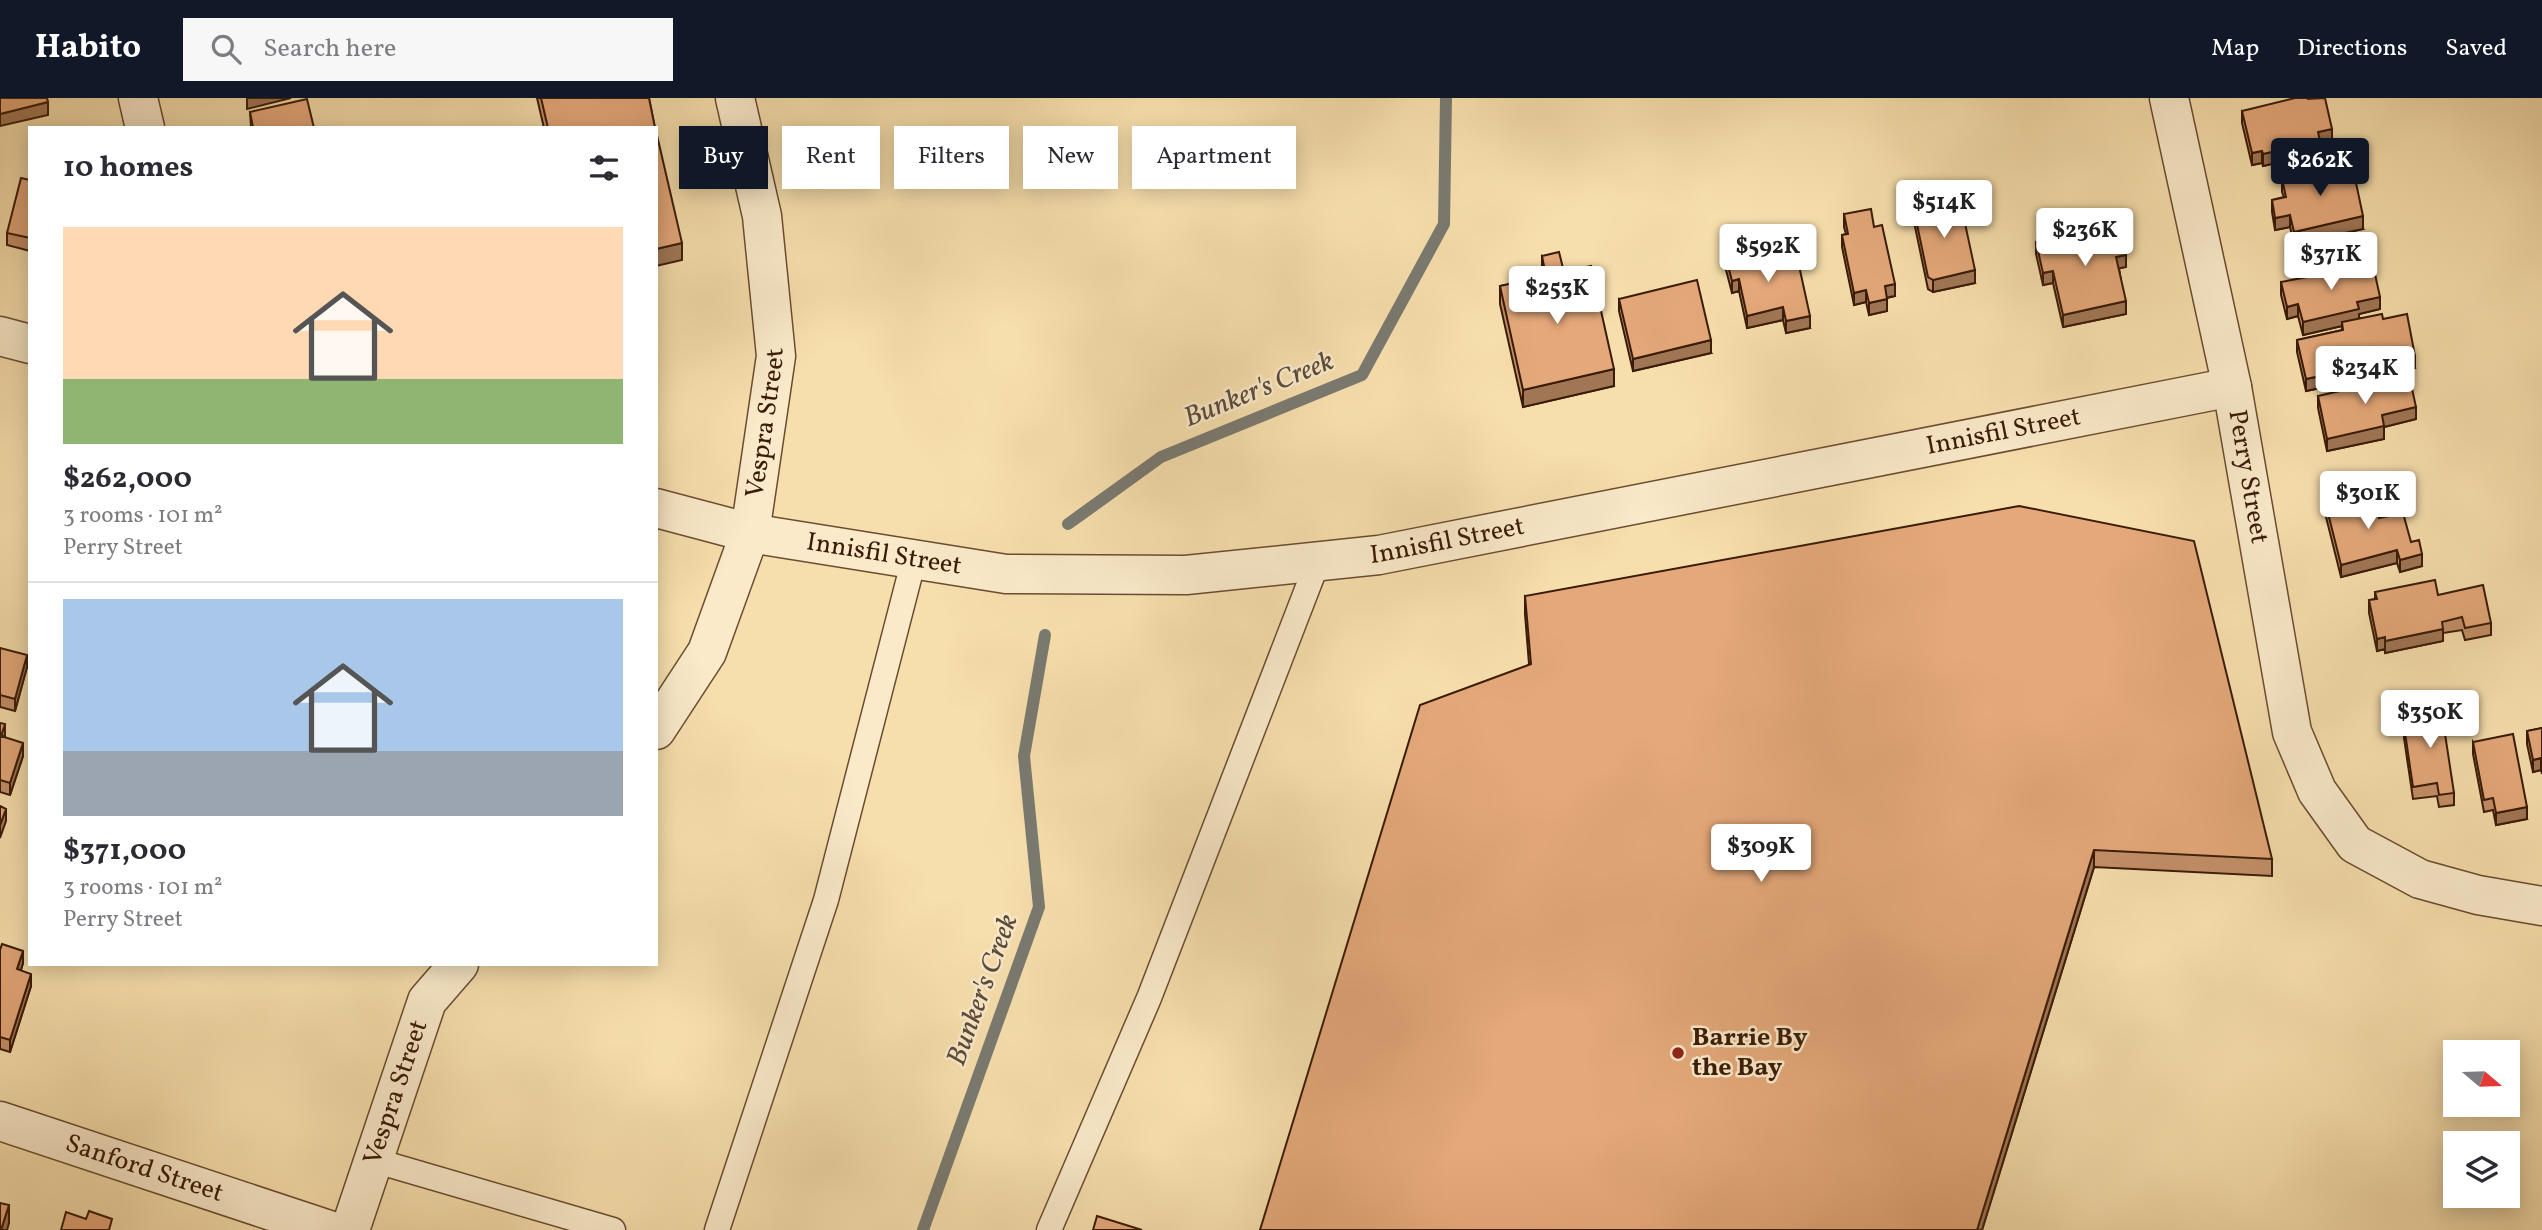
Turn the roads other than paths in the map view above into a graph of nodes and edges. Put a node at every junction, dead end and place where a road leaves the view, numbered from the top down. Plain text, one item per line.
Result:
1 (138, 98) edge
2 (735, 98) edge
3 (2169, 98) edge
4 (145, 126) edge
5 (0, 336) edge
6 (28, 343) edge
7 (2232, 387) junction
8 (658, 509) edge
9 (750, 533) junction
10 (914, 559) junction
11 (1318, 561) junction
12 (658, 727) edge
13 (2542, 906) edge
14 (457, 966) edge
15 (0, 1121) edge
16 (373, 1160) junction
17 (329, 1230) edge
18 (350, 1230) edge
19 (613, 1230) edge
20 (718, 1230) edge
21 (1049, 1230) edge

1 - 4 street
2 - 9 street, Vespra Street
3 - 7 street, Perry Street
5 - 6 street
7 - 11 street, Innisfil Street
7 - 13 street, Perry Street
8 - 9 street, Innisfil Street
9 - 10 street, Innisfil Street
9 - 12 street, Vespra Street
10 - 11 street, Innisfil Street
10 - 20 lane
11 - 21 lane
14 - 16 street, Vespra Street
15 - 17 street, Sanford Street
16 - 18 street, Vespra Street
16 - 19 lane

